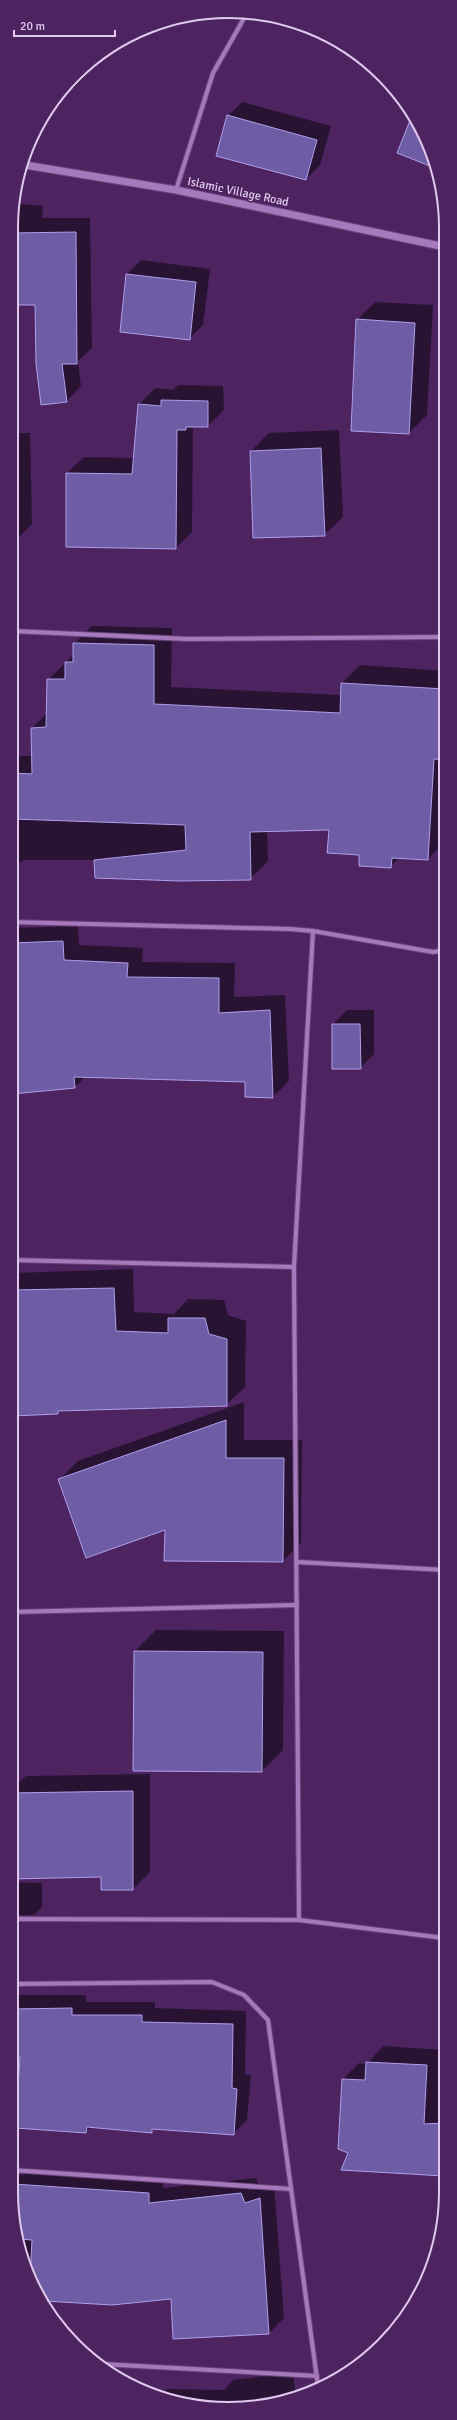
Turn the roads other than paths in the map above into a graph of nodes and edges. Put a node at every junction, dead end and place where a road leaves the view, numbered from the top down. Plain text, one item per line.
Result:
1 (244, 18) edge
2 (28, 165) edge
3 (176, 190) junction
4 (439, 246) edge
5 (18, 631) edge
6 (439, 637) edge
7 (18, 922) edge
8 (313, 931) junction
9 (439, 951) edge
10 (18, 1260) edge
11 (294, 1267) junction
12 (297, 1562) junction
13 (439, 1570) edge
14 (297, 1606) junction
15 (18, 1612) edge
16 (18, 1919) edge
17 (299, 1920) junction
18 (439, 1937) edge
19 (18, 1984) edge
20 (18, 2170) edge
21 (291, 2189) junction
22 (108, 2364) edge
23 (317, 2376) junction
24 (318, 2382) edge

1 - 3 street
2 - 3 street, Islamic Village Road
3 - 4 street, Islamic Village Road
5 - 6 street
7 - 8 street
8 - 9 street
8 - 11 street
10 - 11 street
11 - 12 street
12 - 13 street
12 - 14 street
14 - 15 street
14 - 17 street
16 - 17 street
17 - 18 street
19 - 21 street
20 - 21 street
21 - 23 street
22 - 23 street
23 - 24 street

